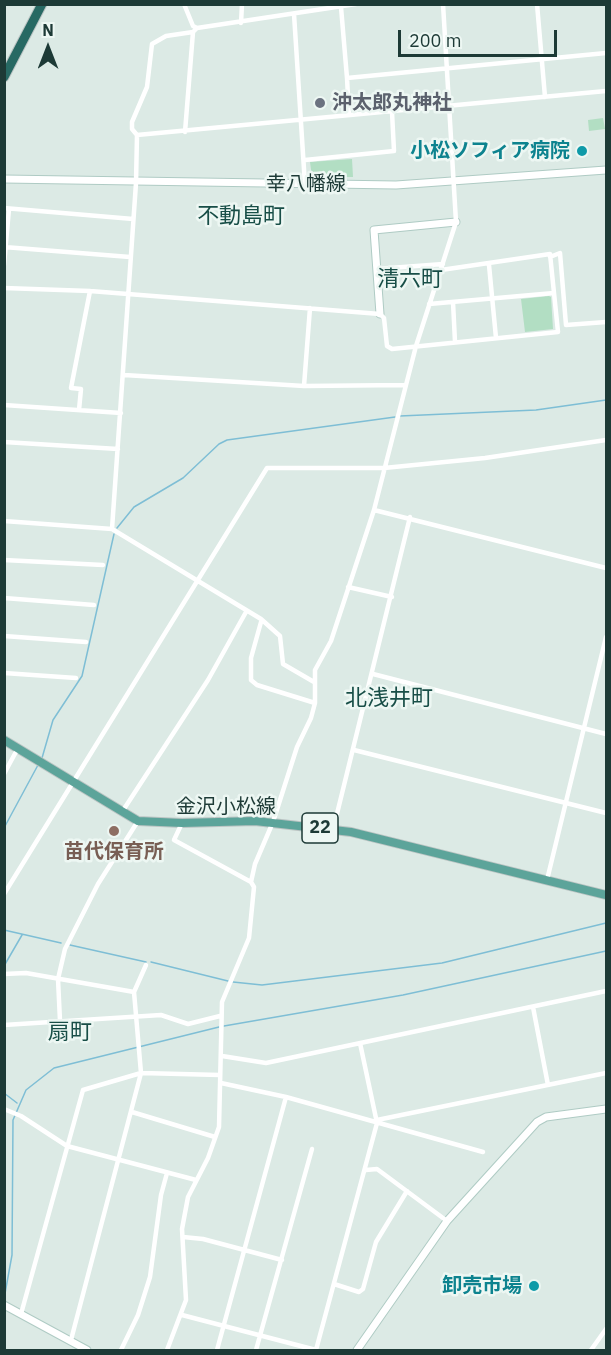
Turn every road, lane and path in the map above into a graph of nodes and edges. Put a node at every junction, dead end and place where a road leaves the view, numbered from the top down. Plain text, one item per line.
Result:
1 (42, 4) edge
2 (184, 4) edge
3 (242, 4) edge
4 (356, 4) edge
5 (443, 4) edge
6 (537, 4) edge
7 (340, 6) edge
8 (294, 14) junction
9 (240, 23) junction
10 (195, 30) junction
11 (606, 53) edge
12 (542, 59) junction
13 (446, 68) junction
14 (4, 76) edge
15 (347, 78) junction
16 (606, 91) edge
17 (545, 97) junction
18 (449, 106) junction
19 (392, 112) junction
20 (349, 115) junction
21 (301, 120) junction
22 (185, 132) junction
23 (137, 135) junction
24 (305, 160) junction
25 (606, 170) edge
26 (4, 179) edge
27 (456, 182) junction
28 (136, 183) junction
29 (305, 184) junction
30 (7, 208) edge
31 (133, 219) junction
32 (456, 222) junction
33 (5, 247) edge
34 (130, 257) junction
35 (550, 257) junction
36 (443, 264) junction
37 (489, 264) junction
38 (4, 265) edge
39 (377, 269) junction
40 (441, 270) junction
41 (4, 288) edge
42 (90, 291) junction
43 (555, 293) junction
44 (128, 295) junction
45 (491, 299) junction
46 (453, 302) junction
47 (429, 304) junction
48 (310, 308) junction
49 (380, 314) junction
50 (606, 322) edge
51 (496, 338) junction
52 (454, 342) junction
53 (416, 346) junction
54 (124, 375) junction
55 (405, 385) junction
56 (304, 386) junction
57 (4, 405) edge
58 (79, 410) junction
59 (121, 413) junction
60 (606, 440) edge
61 (4, 442) edge
62 (118, 449) junction
63 (384, 468) junction
64 (374, 510) junction
65 (410, 518) junction
66 (4, 521) edge
67 (112, 529) junction
68 (4, 560) edge
69 (103, 565) dead end
70 (606, 568) edge
71 (196, 582) junction
72 (348, 587) junction
73 (392, 597) junction
74 (4, 598) edge
75 (94, 605) dead end
76 (246, 612) junction
77 (261, 622) junction
78 (4, 636) edge
79 (606, 637) edge
80 (86, 642) dead end
81 (4, 673) edge
82 (374, 674) junction
83 (76, 678) dead end
84 (314, 682) junction
85 (315, 703) junction
86 (585, 729) junction
87 (606, 734) edge
88 (4, 740) edge
89 (18, 748) junction
90 (354, 750) junction
91 (4, 774) edge
92 (71, 781) junction
93 (566, 803) junction
94 (122, 812) junction
95 (606, 813) edge
96 (138, 821) junction
97 (273, 822) junction
98 (182, 823) junction
99 (333, 830) junction
100 (546, 880) junction
101 (251, 882) junction
102 (4, 894) edge
103 (606, 895) edge
104 (146, 966) dead end
105 (4, 974) edge
106 (58, 979) junction
107 (606, 991) edge
108 (134, 992) junction
109 (532, 1007) junction
110 (136, 1016) junction
111 (220, 1018) junction
112 (60, 1021) junction
113 (4, 1025) edge
114 (360, 1043) junction
115 (221, 1053) junction
116 (141, 1073) junction
117 (606, 1073) edge
118 (220, 1075) junction
119 (221, 1083) junction
120 (548, 1085) junction
121 (286, 1097) junction
122 (606, 1109) edge
123 (6, 1110) edge
124 (132, 1112) junction
125 (377, 1121) junction
126 (215, 1137) junction
127 (67, 1146) junction
128 (312, 1149) dead end
129 (483, 1152) dead end
130 (118, 1158) junction
131 (366, 1170) junction
132 (167, 1173) junction
133 (195, 1180) junction
134 (407, 1191) junction
135 (445, 1219) junction
136 (183, 1237) junction
137 (245, 1250) junction
138 (282, 1260) junction
139 (333, 1284) junction
140 (4, 1305) edge
141 (21, 1314) junction
142 (182, 1314) junction
143 (223, 1326) junction
144 (606, 1329) edge
145 (260, 1335) junction
146 (71, 1341) junction
147 (87, 1350) edge
148 (122, 1350) edge
149 (167, 1350) edge
150 (217, 1350) edge
151 (256, 1350) edge
152 (316, 1350) edge
153 (357, 1350) edge
154 (591, 1350) edge

1 - 14 highway
2 - 10 street
3 - 9 street
4 - 7 street
5 - 13 street
6 - 12 street
7 - 8 street
7 - 15 street
8 - 9 street
8 - 21 street
9 - 10 street
10 - 22 street
10 - 23 street
11 - 12 street
12 - 13 street
12 - 17 street
13 - 15 street
13 - 18 street
15 - 20 street
16 - 17 street
17 - 18 street
18 - 19 street
18 - 27 street
19 - 20 street
19 - 24 street
20 - 21 street
21 - 22 street
21 - 24 street
22 - 23 street
23 - 28 street
24 - 29 street
25 - 27 street, 幸八幡線
26 - 28 street, 幸八幡線
27 - 29 street, 幸八幡線
27 - 32 street
28 - 29 street, 幸八幡線
28 - 31 street
30 - 31 street
30 - 33 street
31 - 34 street
32 - 36 street
32 - 39 street
33 - 34 street
33 - 38 street
34 - 44 street
35 - 37 street
35 - 43 street
35 - 50 street
36 - 39 street
36 - 40 street
37 - 40 street
37 - 45 street
39 - 49 street
40 - 47 street
41 - 42 street
42 - 44 street
42 - 58 street
43 - 45 street
43 - 51 street
44 - 48 street
44 - 54 street
45 - 46 street
45 - 51 street
46 - 47 street
46 - 52 street
47 - 53 street
48 - 49 street
48 - 56 street
49 - 53 street
51 - 52 street
52 - 53 street
53 - 55 street
54 - 56 street
54 - 59 street
55 - 56 street
55 - 63 street
57 - 58 street
58 - 59 street
59 - 62 street
60 - 63 street
61 - 62 street
62 - 67 street
63 - 64 street
63 - 71 street
64 - 65 street
64 - 72 street
65 - 70 street
65 - 73 street
66 - 67 street
67 - 71 street
68 - 69 street
71 - 76 street
71 - 92 street
72 - 73 street
72 - 84 street
73 - 82 street
74 - 75 street
76 - 77 street
76 - 94 street
77 - 84 street
77 - 85 street
78 - 80 street
79 - 86 street
81 - 83 street
82 - 86 street
82 - 90 street
84 - 85 street
85 - 97 street
86 - 87 street
86 - 93 street
88 - 89 main road, 金沢小松線 / 22
89 - 91 street
89 - 92 main road, 金沢小松線 / 22
90 - 93 street
90 - 99 street
92 - 94 main road, 金沢小松線 / 22
92 - 102 street
93 - 95 street
93 - 100 street
94 - 96 main road, 金沢小松線 / 22
96 - 98 main road, 金沢小松線 / 22
96 - 106 street
97 - 98 main road, 金沢小松線 / 22
97 - 99 main road, 金沢小松線 / 22
97 - 101 street
98 - 101 street
99 - 100 main road, 金沢小松線 / 22
100 - 103 main road, 金沢小松線 / 22
101 - 111 street
104 - 108 street
105 - 106 street
106 - 108 street
106 - 112 street
107 - 109 street
108 - 110 street
109 - 114 street
109 - 120 street
110 - 111 street
110 - 112 street
110 - 116 street
111 - 115 street
112 - 113 street
114 - 115 street
114 - 125 street
115 - 118 street
116 - 118 street
116 - 124 street
116 - 127 street
117 - 120 street
118 - 119 street
119 - 121 street
119 - 126 street
120 - 125 street
121 - 125 street
121 - 137 street
122 - 135 street
123 - 127 street
124 - 126 street
124 - 130 street
125 - 129 street
125 - 131 street
126 - 133 street
127 - 130 street
127 - 141 street
128 - 138 street
130 - 132 street
130 - 146 street
131 - 134 street
131 - 139 street
132 - 133 street
132 - 148 street
133 - 136 street
134 - 135 street
134 - 139 street
135 - 153 street
136 - 137 street
136 - 142 street
137 - 138 street
137 - 143 street
138 - 145 street
139 - 152 street
140 - 141 street
141 - 146 street
142 - 143 street
142 - 149 street
143 - 145 street
143 - 150 street
144 - 154 street
145 - 151 street
145 - 152 street
146 - 147 street

